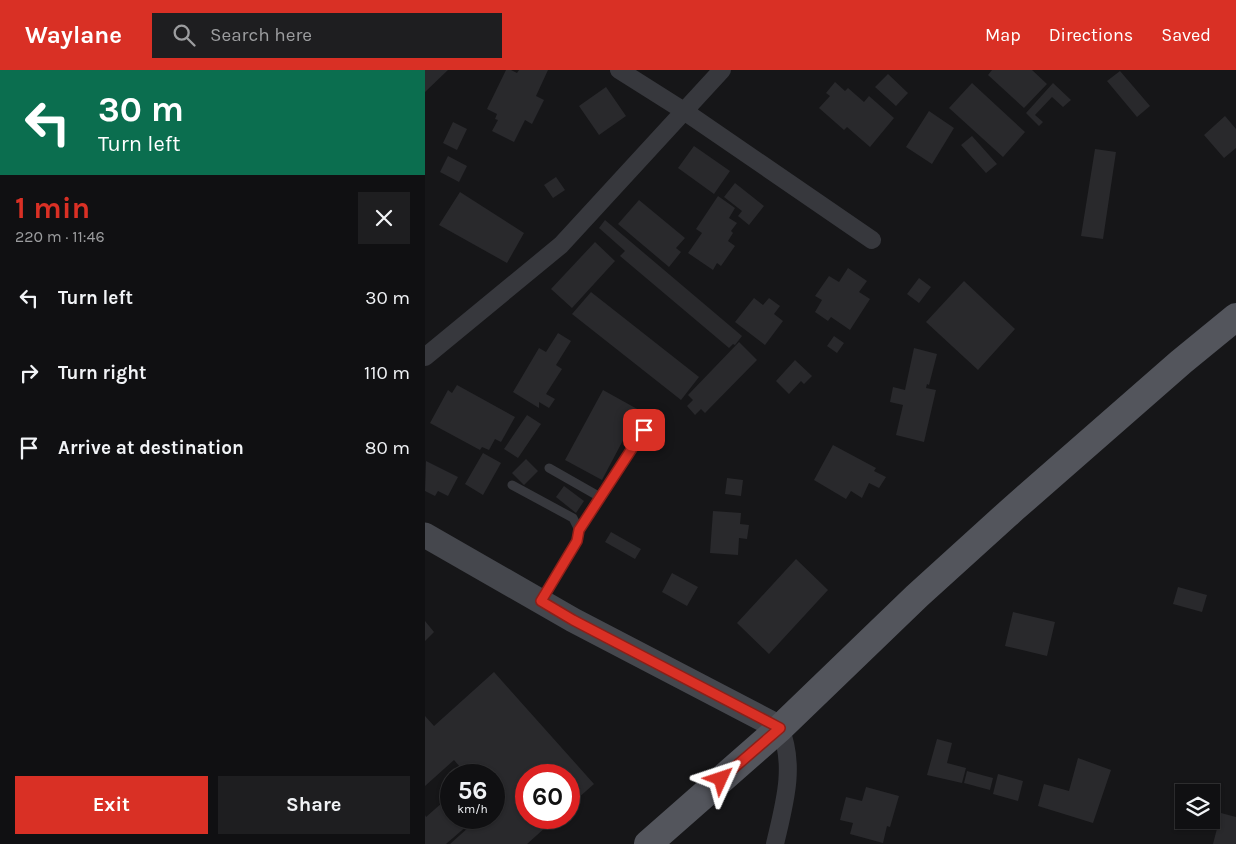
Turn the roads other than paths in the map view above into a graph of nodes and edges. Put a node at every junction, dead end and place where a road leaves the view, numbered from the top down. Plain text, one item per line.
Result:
1 (619, 70) edge
2 (721, 70) edge
3 (684, 111) junction
4 (872, 240) dead end
5 (1236, 317) edge
6 (425, 357) edge
7 (644, 430) dead end
8 (549, 468) dead end
9 (512, 485) dead end
10 (600, 497) junction
11 (579, 530) junction
12 (425, 535) edge
13 (541, 601) junction
14 (780, 728) junction
15 (648, 844) edge
16 (775, 844) edge

1 - 3 street
2 - 3 street
3 - 4 street
3 - 6 street
5 - 14 main road
7 - 10 lane
8 - 10 lane
9 - 11 lane
10 - 11 lane
11 - 13 lane
12 - 13 street
13 - 14 street
14 - 15 main road
14 - 16 street

